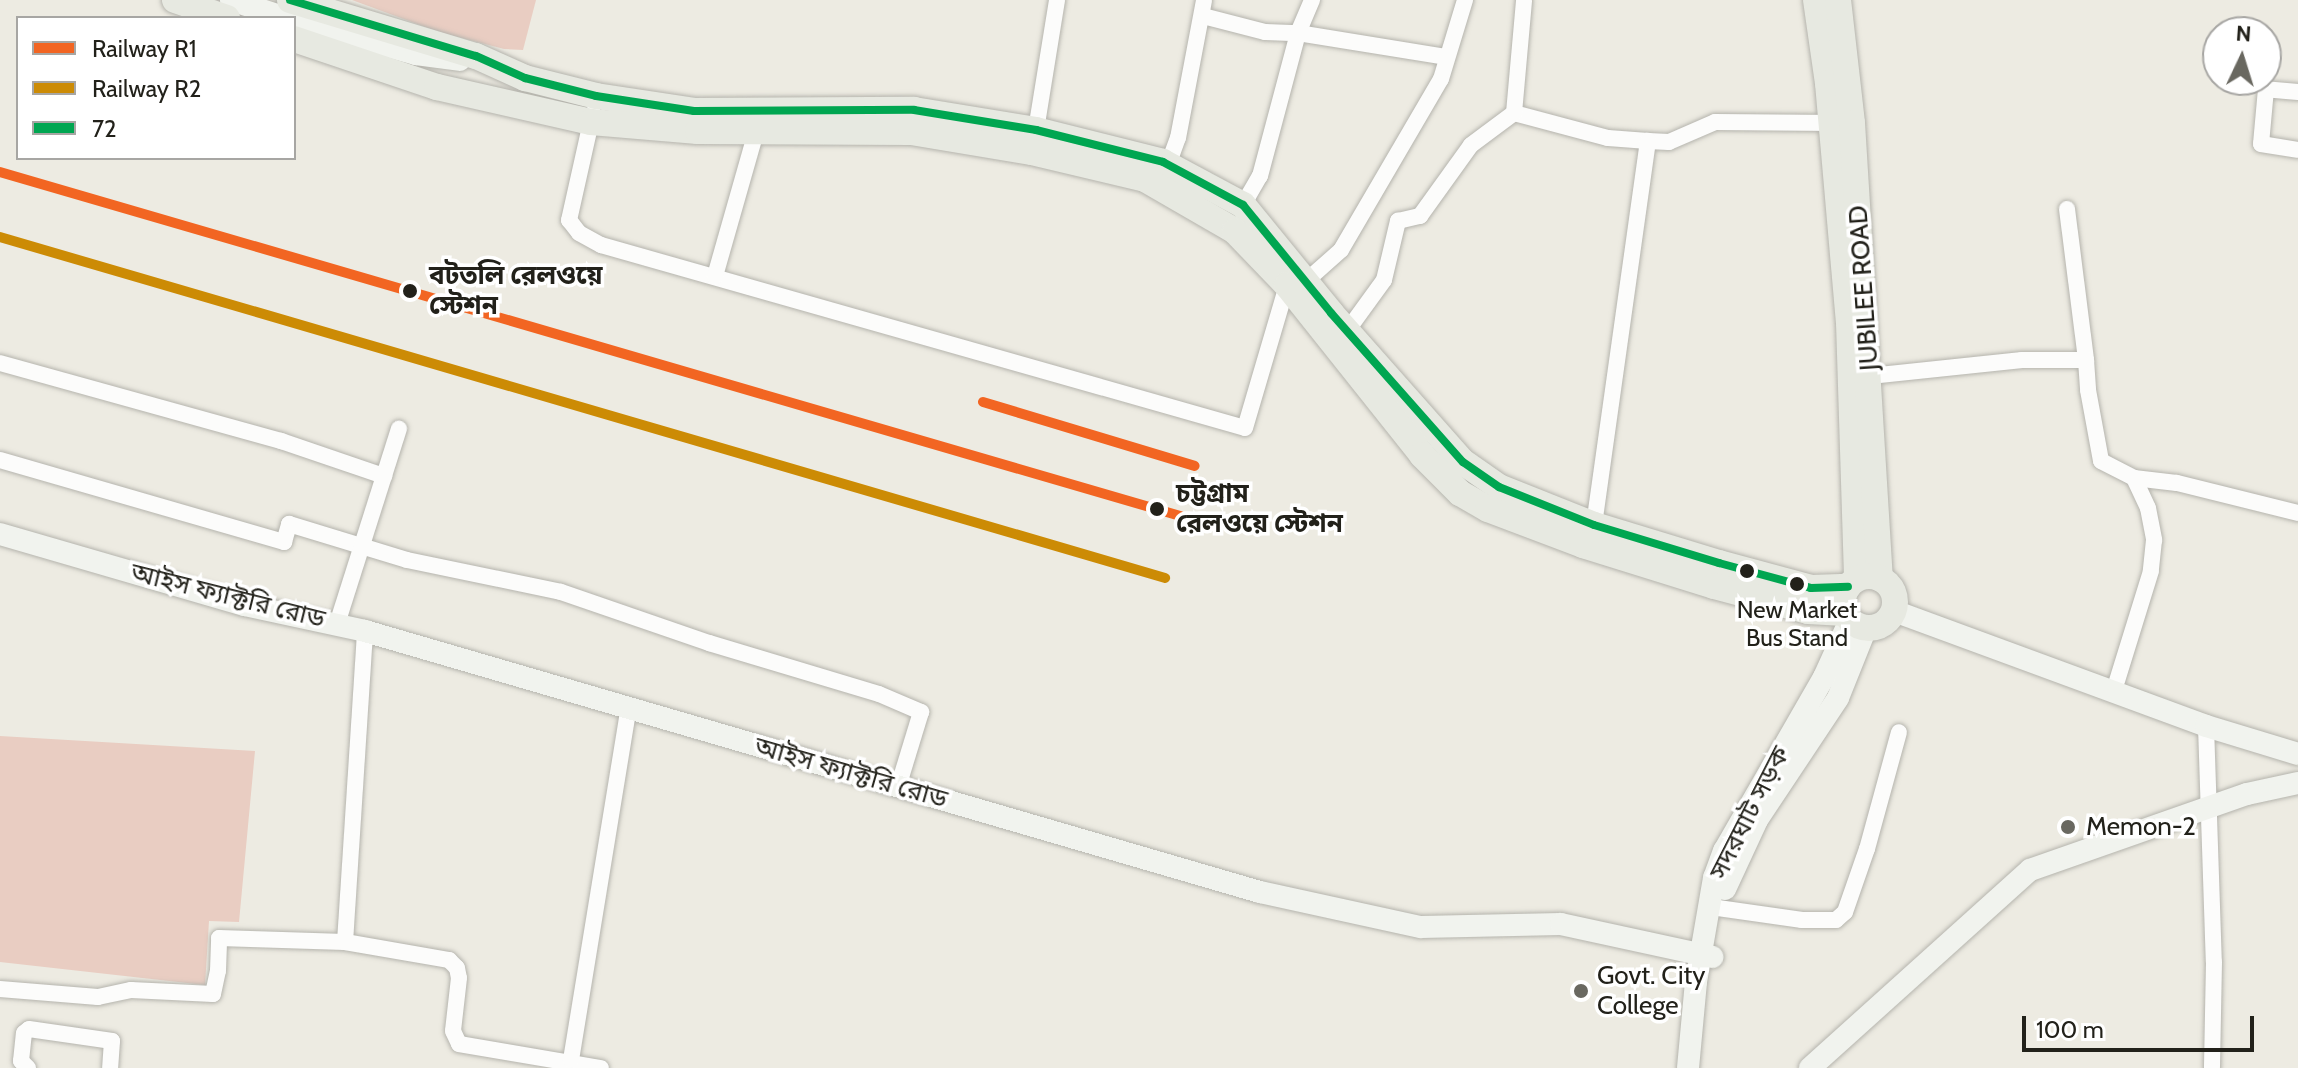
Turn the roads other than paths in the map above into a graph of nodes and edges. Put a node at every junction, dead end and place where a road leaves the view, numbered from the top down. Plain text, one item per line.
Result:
1 (175, 0) edge
2 (231, 0) edge
3 (290, 0) edge
4 (1057, 0) edge
5 (1312, 0) edge
6 (1465, 0) edge
7 (1524, 0) edge
8 (1816, 0) edge
9 (1838, 0) edge
10 (1204, 8) edge
11 (221, 16) edge
12 (280, 16) edge
13 (296, 21) edge
14 (319, 29) junction
15 (1298, 33) junction
16 (296, 40) edge
17 (1447, 57) junction
18 (494, 64) junction
19 (2298, 92) edge
20 (596, 96) junction
21 (478, 98) junction
22 (1514, 113) junction
23 (591, 122) junction
24 (1842, 123) junction
25 (1036, 130) junction
26 (756, 132) junction
27 (1648, 141) junction
28 (2298, 150) edge
29 (1168, 165) junction
30 (1243, 205) junction
31 (2067, 209) dead end
32 (715, 276) junction
33 (1296, 283) junction
34 (1347, 331) junction
35 (2086, 360) junction
36 (1, 366) edge
37 (1870, 376) junction
38 (399, 429) dead end
39 (1433, 448) junction
40 (0, 460) edge
41 (384, 476) junction
42 (2134, 478) junction
43 (2298, 513) edge
44 (1594, 525) junction
45 (0, 534) edge
46 (361, 544) junction
47 (1858, 601) junction
48 (1895, 607) junction
49 (337, 624) junction
50 (365, 631) junction
51 (2117, 681) junction
52 (629, 707) junction
53 (2206, 726) junction
54 (1899, 732) dead end
55 (2298, 739) edge
56 (2298, 754) edge
57 (2298, 783) edge
58 (898, 787) junction
59 (2208, 808) junction
60 (1718, 908) junction
61 (345, 942) junction
62 (1706, 956) junction
63 (0, 989) edge
64 (566, 1063) edge
65 (28, 1068) edge
66 (110, 1068) edge
67 (601, 1068) edge
68 (1688, 1068) edge
69 (1701, 1068) edge
70 (1810, 1068) edge
71 (2212, 1068) edge

1 - 11 main road
2 - 12 street
3 - 18 main road
4 - 25 street
5 - 15 street
6 - 17 street
7 - 22 street
8 - 24 main road
9 - 24 main road, JUBILEE ROAD
10 - 15 street
10 - 29 street
13 - 14 street
14 - 18 street
14 - 21 street
15 - 17 street
15 - 30 street
16 - 21 main road
17 - 33 street
18 - 20 main road
19 - 28 street
20 - 23 street
20 - 25 main road
21 - 23 main road
22 - 27 street
22 - 34 street
23 - 26 main road
23 - 32 street
24 - 27 street
24 - 37 main road, JUBILEE ROAD
24 - 47 main road
25 - 29 main road
26 - 32 street
26 - 33 main road
27 - 44 street
29 - 30 main road
30 - 33 main road
31 - 35 street
32 - 33 street
33 - 34 main road
33 - 39 main road
34 - 39 main road
35 - 37 street
35 - 42 street
36 - 41 street
37 - 47 main road, JUBILEE ROAD
38 - 41 street
39 - 44 main road
39 - 47 main road
40 - 46 street
41 - 46 street
42 - 43 street
42 - 51 street
44 - 47 main road
45 - 49 street, আইস ফ্যাক্টরি রোড
46 - 49 street
46 - 58 street
47 - 48 main road
47 - 48 main road
47 - 60 street, সদরঘাট সড়ক
47 - 62 street, সদরঘাট সড়ক
48 - 51 street
48 - 53 street
49 - 50 street, আইস ফ্যাক্টরি রোড
50 - 52 street, আইস ফ্যাক্টরি রোড
50 - 61 street
51 - 55 street
52 - 58 street, আইস ফ্যাক্টরি রোড
52 - 64 street
53 - 56 street
53 - 59 street
54 - 60 street
57 - 59 street
58 - 62 street, আইস ফ্যাক্টরি রোড
59 - 70 street
59 - 71 street
60 - 62 street, সদরঘাট সড়ক
61 - 63 street
61 - 64 street
62 - 68 street, সদরঘাট সড়ক
62 - 69 street, সদরঘাট সড়ক
64 - 67 street
65 - 66 street

